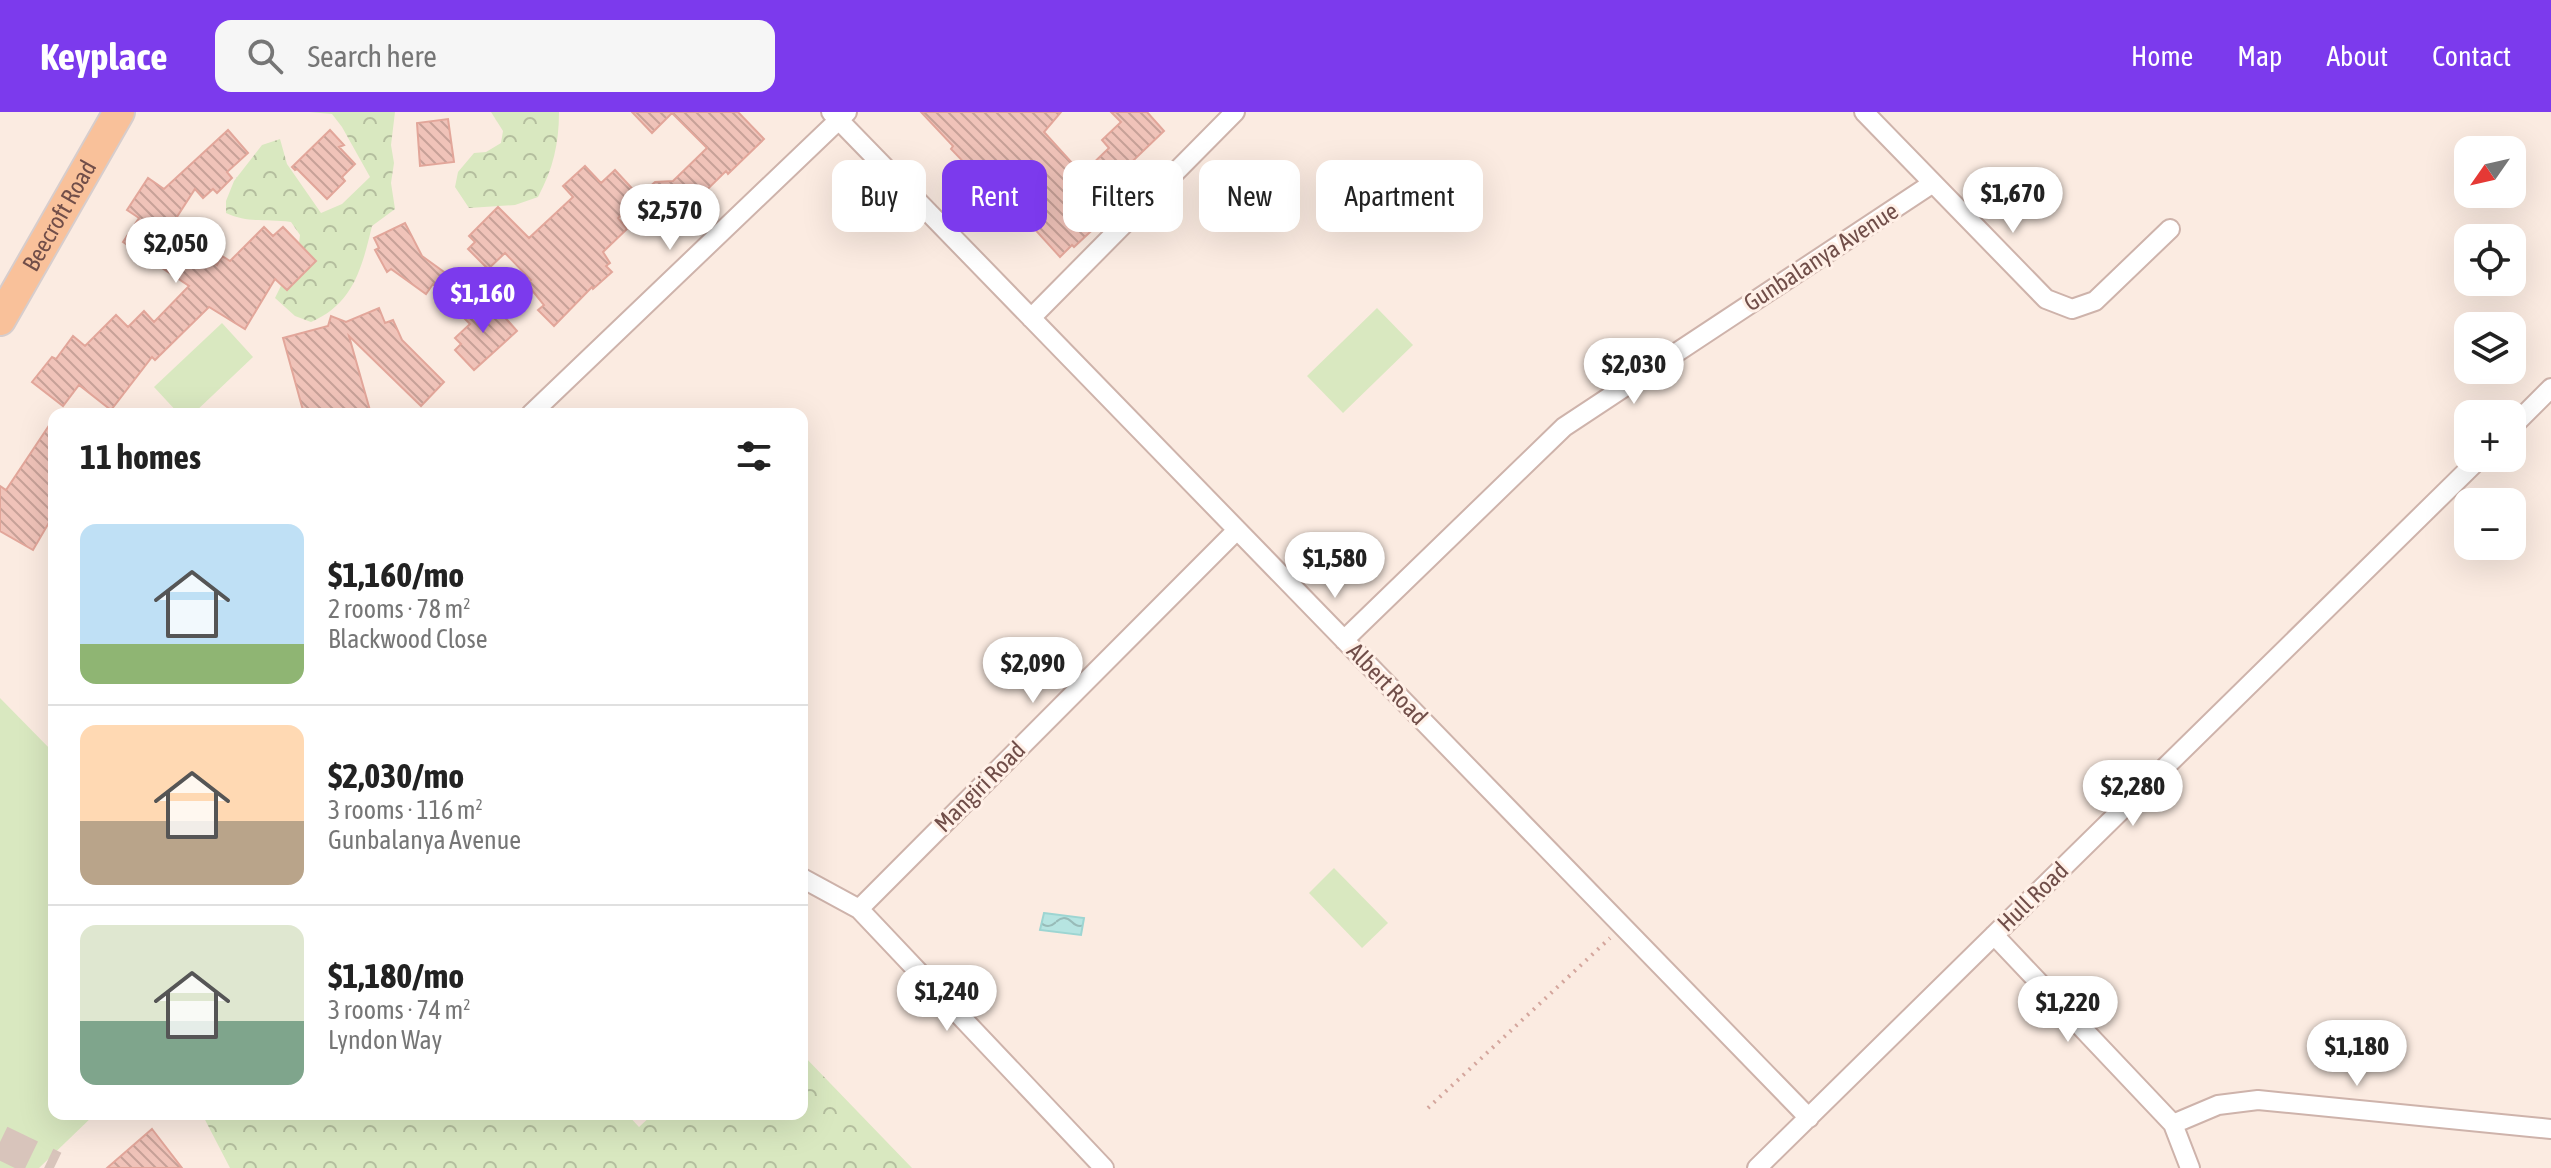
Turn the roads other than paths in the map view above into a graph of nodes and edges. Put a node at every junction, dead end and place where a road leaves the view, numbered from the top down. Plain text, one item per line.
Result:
1 (119, 112) edge
2 (1235, 112) edge
3 (1864, 112) edge
4 (839, 115) edge
5 (1933, 183) junction
6 (2170, 229) dead end
7 (1031, 318) junction
8 (0, 320) edge
9 (2551, 388) edge
10 (537, 408) edge
11 (2526, 413) edge
12 (2466, 472) edge
13 (1237, 530) junction
14 (1344, 640) junction
15 (808, 881) edge
16 (859, 909) junction
17 (1994, 935) junction
18 (1809, 1118) junction
19 (2173, 1124) junction
20 (2551, 1129) edge
21 (1104, 1168) edge
22 (1757, 1168) edge
23 (2190, 1168) edge

1 - 8 main road, Beecroft Road
2 - 7 street
3 - 5 street
4 - 7 street, Albert Road
4 - 10 street
5 - 6 street
5 - 14 street, Gunbalanya Avenue
7 - 13 street, Albert Road
9 - 11 street
12 - 17 street, Hull Road
13 - 14 street, Albert Road
13 - 16 street, Mangiri Road
14 - 18 street, Albert Road
15 - 16 street
16 - 21 street
17 - 18 street, Hull Road
17 - 19 street
18 - 22 street, Hull Road
19 - 20 street
19 - 23 street

